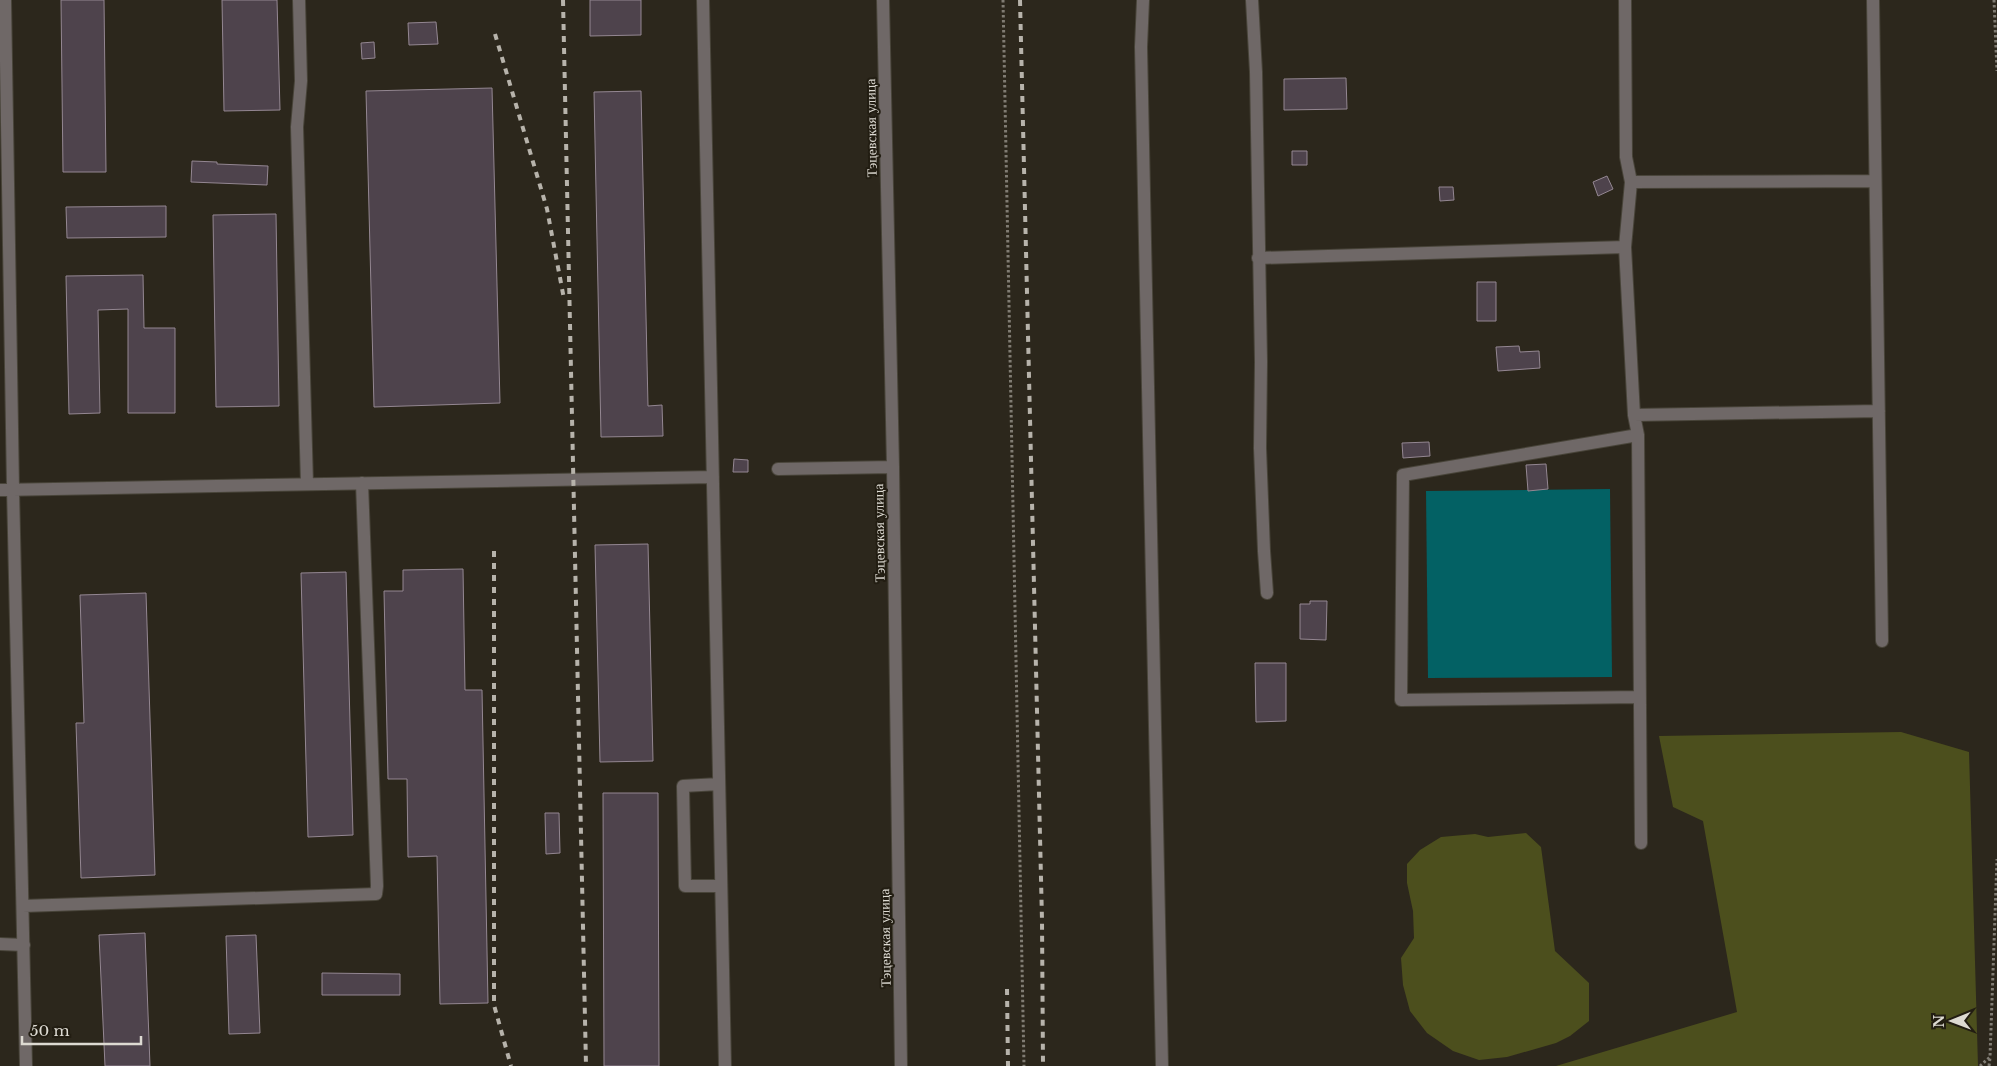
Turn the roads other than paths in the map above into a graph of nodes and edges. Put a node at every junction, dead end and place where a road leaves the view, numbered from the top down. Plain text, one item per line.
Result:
1 (5, 0) edge
2 (299, 0) edge
3 (703, 0) edge
4 (883, 0) edge
5 (1143, 0) edge
6 (1252, 0) edge
7 (1625, 0) edge
8 (1873, 0) edge
9 (1875, 181) junction
10 (1631, 182) junction
11 (1625, 247) junction
12 (1258, 258) junction
13 (1879, 410) junction
14 (1634, 415) junction
15 (1638, 435) junction
16 (893, 467) junction
17 (778, 469) dead end
18 (713, 477) junction
19 (362, 483) junction
20 (306, 484) junction
21 (13, 489) junction
22 (0, 490) edge
23 (1268, 593) dead end
24 (1882, 641) dead end
25 (1640, 697) junction
26 (719, 784) junction
27 (1641, 843) dead end
28 (721, 886) junction
29 (23, 906) junction
30 (0, 944) edge
31 (24, 945) junction
32 (26, 1066) edge
33 (725, 1066) edge
34 (901, 1066) edge
35 (1162, 1066) edge

1 - 21 street
2 - 20 street
3 - 18 street
4 - 16 street, Тэцевская улица
5 - 35 street
6 - 12 street
7 - 10 street
8 - 9 street
9 - 10 street
9 - 13 street
10 - 11 street
11 - 12 street
11 - 14 street
12 - 23 street
13 - 14 street
13 - 24 street
14 - 15 street
15 - 25 street
15 - 25 street
16 - 17 street
16 - 34 street, Тэцевская улица
18 - 19 street
18 - 26 street
19 - 20 street
19 - 29 street
20 - 21 street
21 - 22 street
21 - 29 street
25 - 27 street
26 - 28 street
26 - 28 street
28 - 33 street
29 - 31 street
30 - 31 street
31 - 32 street

